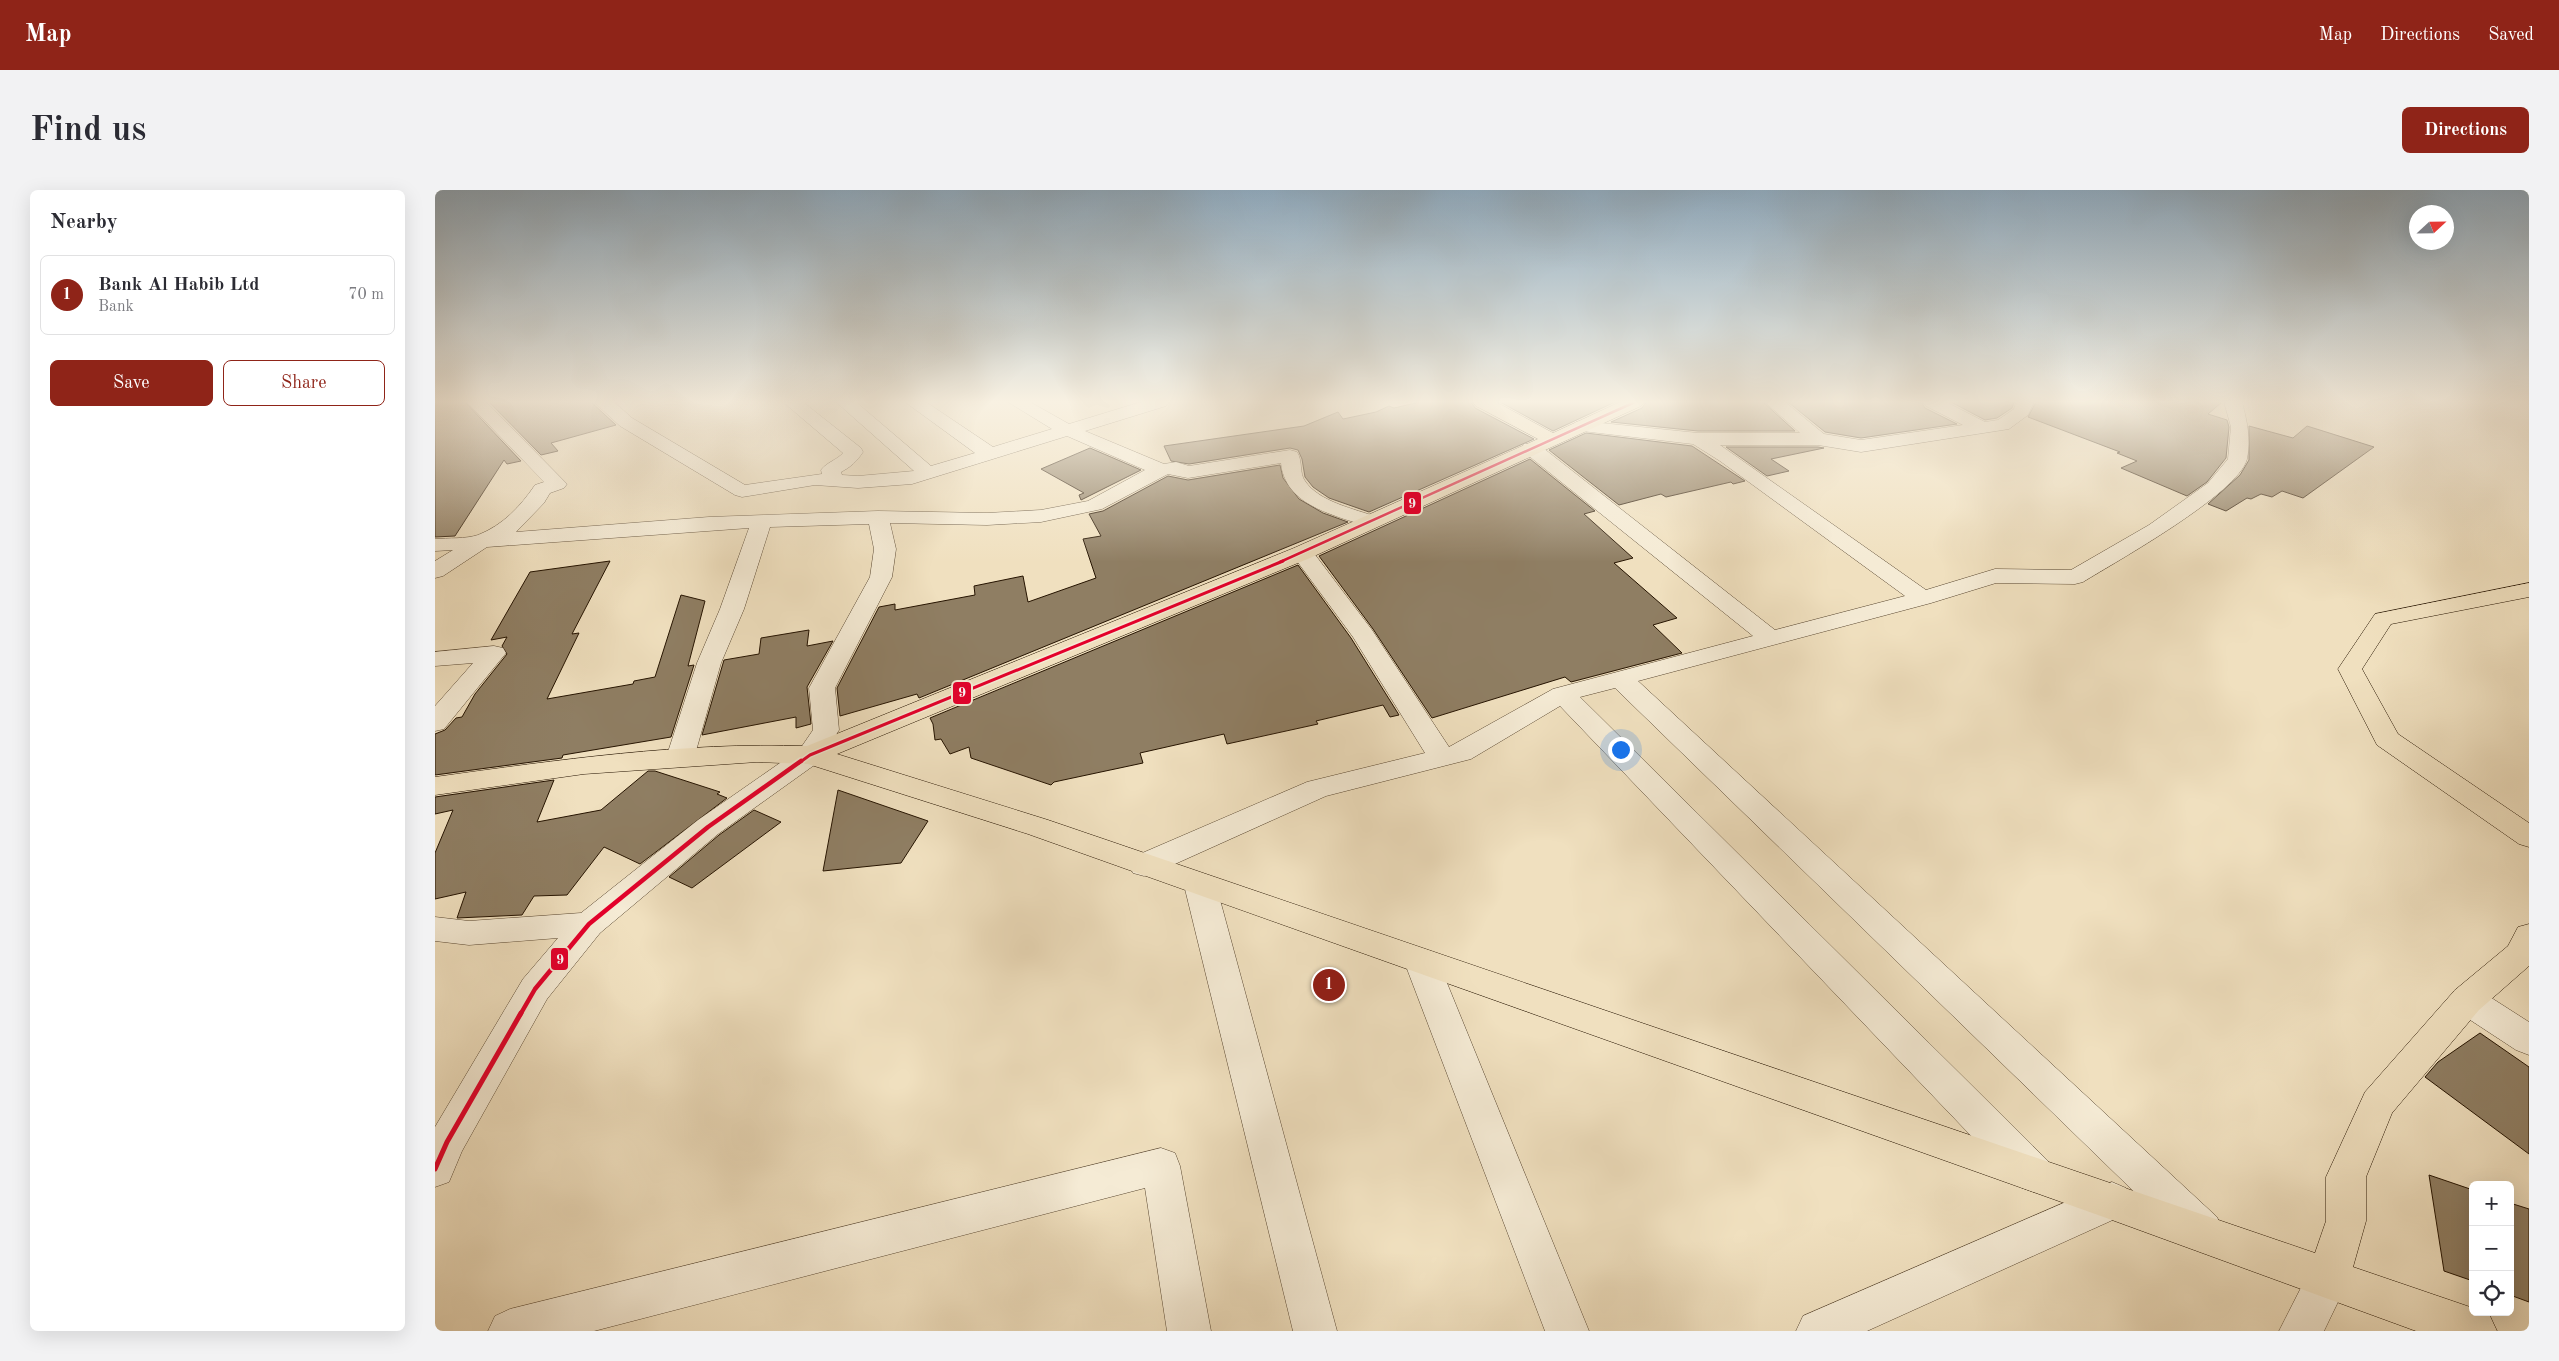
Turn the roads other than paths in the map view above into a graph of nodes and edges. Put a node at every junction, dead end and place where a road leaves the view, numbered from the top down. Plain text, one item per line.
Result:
1 (529, 455) edge
2 (682, 455) edge
3 (851, 455) edge
4 (906, 455) edge
5 (986, 455) edge
6 (1127, 455) edge
7 (1515, 455) edge
8 (1540, 455) edge
9 (1724, 455) edge
10 (2237, 455) edge
11 (1160, 469) junction
12 (927, 473) junction
13 (833, 480) junction
14 (878, 517) junction
15 (762, 521) junction
16 (1370, 521) junction
17 (481, 542) junction
18 (435, 546) edge
19 (1302, 553) junction
20 (435, 571) edge
21 (2529, 590) edge
22 (1923, 598) junction
23 (1772, 639) junction
24 (435, 659) edge
25 (1620, 678) junction
26 (1562, 694) junction
27 (435, 723) edge
28 (811, 755) junction
29 (680, 758) junction
30 (1442, 758) junction
31 (435, 786) edge
32 (2529, 837) edge
33 (1145, 865) junction
34 (1200, 885) junction
35 (589, 924) junction
36 (435, 929) edge
37 (2529, 936) edge
38 (1421, 961) junction
39 (2467, 1000) junction
40 (2529, 1040) edge
41 (435, 1169) edge
42 (2034, 1174) junction
43 (2112, 1201) junction
44 (2209, 1236) junction
45 (2329, 1277) junction
46 (510, 1331) edge
47 (1189, 1331) edge
48 (1315, 1331) edge
49 (1567, 1331) edge
50 (1818, 1331) edge
51 (2301, 1331) edge
52 (2475, 1331) edge

1 - 17 street
2 - 13 street
3 - 13 street
4 - 12 street
5 - 12 street
6 - 11 street
7 - 16 main road
8 - 23 street
9 - 22 street
10 - 22 street
11 - 14 street
11 - 16 street
12 - 13 street
14 - 15 street
14 - 28 street
15 - 17 street
15 - 29 street
16 - 19 main road
17 - 18 street
17 - 20 street
19 - 28 main road
19 - 30 street
21 - 32 main road
22 - 23 street
23 - 25 street
24 - 27 street
25 - 26 street
25 - 44 street
26 - 30 street
26 - 42 street
28 - 29 main road
28 - 33 main road
28 - 35 street
29 - 31 main road
30 - 33 street
33 - 34 main road
34 - 38 main road
34 - 48 street
35 - 36 street
35 - 41 street
37 - 39 main road
38 - 42 main road
38 - 49 street
39 - 40 street
39 - 45 main road
42 - 43 main road
43 - 44 main road
43 - 50 street
44 - 45 main road
45 - 51 street
45 - 52 main road
46 - 47 street

